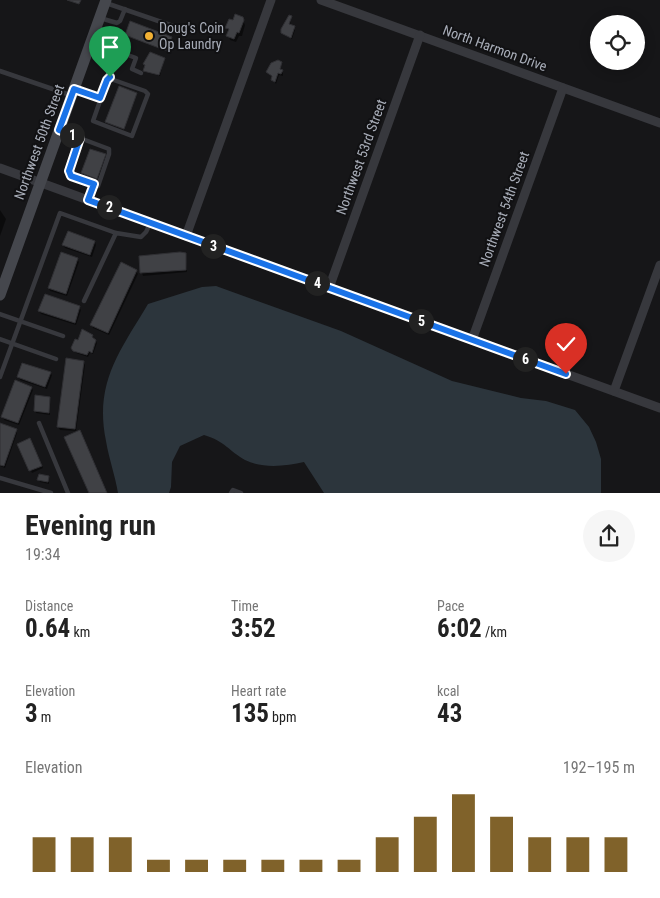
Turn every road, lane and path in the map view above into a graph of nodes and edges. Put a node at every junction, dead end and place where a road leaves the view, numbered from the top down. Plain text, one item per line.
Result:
1 (272, 0) edge
2 (321, 0) edge
3 (333, 0) edge
4 (106, 1) edge
5 (341, 7) junction
6 (124, 9) junction
7 (100, 18) junction
8 (173, 26) dead end
9 (420, 36) junction
10 (91, 42) junction
11 (0, 71) edge
12 (141, 73) dead end
13 (563, 88) junction
14 (73, 92) junction
15 (100, 98) junction
16 (660, 123) edge
17 (59, 130) junction
18 (80, 138) junction
19 (0, 168) edge
20 (40, 182) junction
21 (94, 184) junction
22 (88, 200) junction
23 (150, 222) junction
24 (116, 233) junction
25 (186, 236) junction
26 (660, 265) edge
27 (5, 268) edge
28 (329, 288) junction
29 (0, 294) edge
30 (84, 301) dead end
31 (0, 314) edge
32 (21, 321) junction
33 (63, 336) dead end
34 (0, 339) edge
35 (472, 340) junction
36 (12, 344) junction
37 (56, 359) dead end
38 (0, 377) edge
39 (614, 391) junction
40 (660, 408) edge
41 (39, 423) dead end
42 (0, 478) edge
43 (51, 493) edge
44 (68, 493) edge
45 (232, 493) edge
46 (241, 493) edge

1 - 25 street
2 - 5 street, North Harmon Drive
3 - 5 street
4 - 6 lane
4 - 7 main road, Northwest 50th Street
5 - 9 street, North Harmon Drive
6 - 7 lane
6 - 8 lane
7 - 10 main road, Northwest 50th Street
9 - 13 street, North Harmon Drive
9 - 28 street, Northwest 53rd Street
10 - 12 lane
10 - 14 main road, Northwest 50th Street
11 - 14 lane
13 - 16 street, North Harmon Drive
13 - 35 street, Northwest 54th Street
14 - 15 lane
14 - 17 main road, Northwest 50th Street
15 - 15 lane
17 - 18 lane
17 - 20 main road, Northwest 50th Street
18 - 21 lane
18 - 21 lane
19 - 20 street
20 - 22 street
20 - 27 main road, Northwest 50th Street
21 - 22 lane
22 - 23 street
23 - 24 lane
23 - 25 street
24 - 30 lane
24 - 32 lane
25 - 28 street
26 - 39 street
27 - 29 main road, Northwest 50th Street
28 - 35 street
31 - 32 lane
32 - 33 lane
32 - 36 lane
34 - 36 lane
35 - 39 street
36 - 37 lane
36 - 38 lane
39 - 40 street
41 - 44 lane
42 - 43 lane
45 - 46 lane

